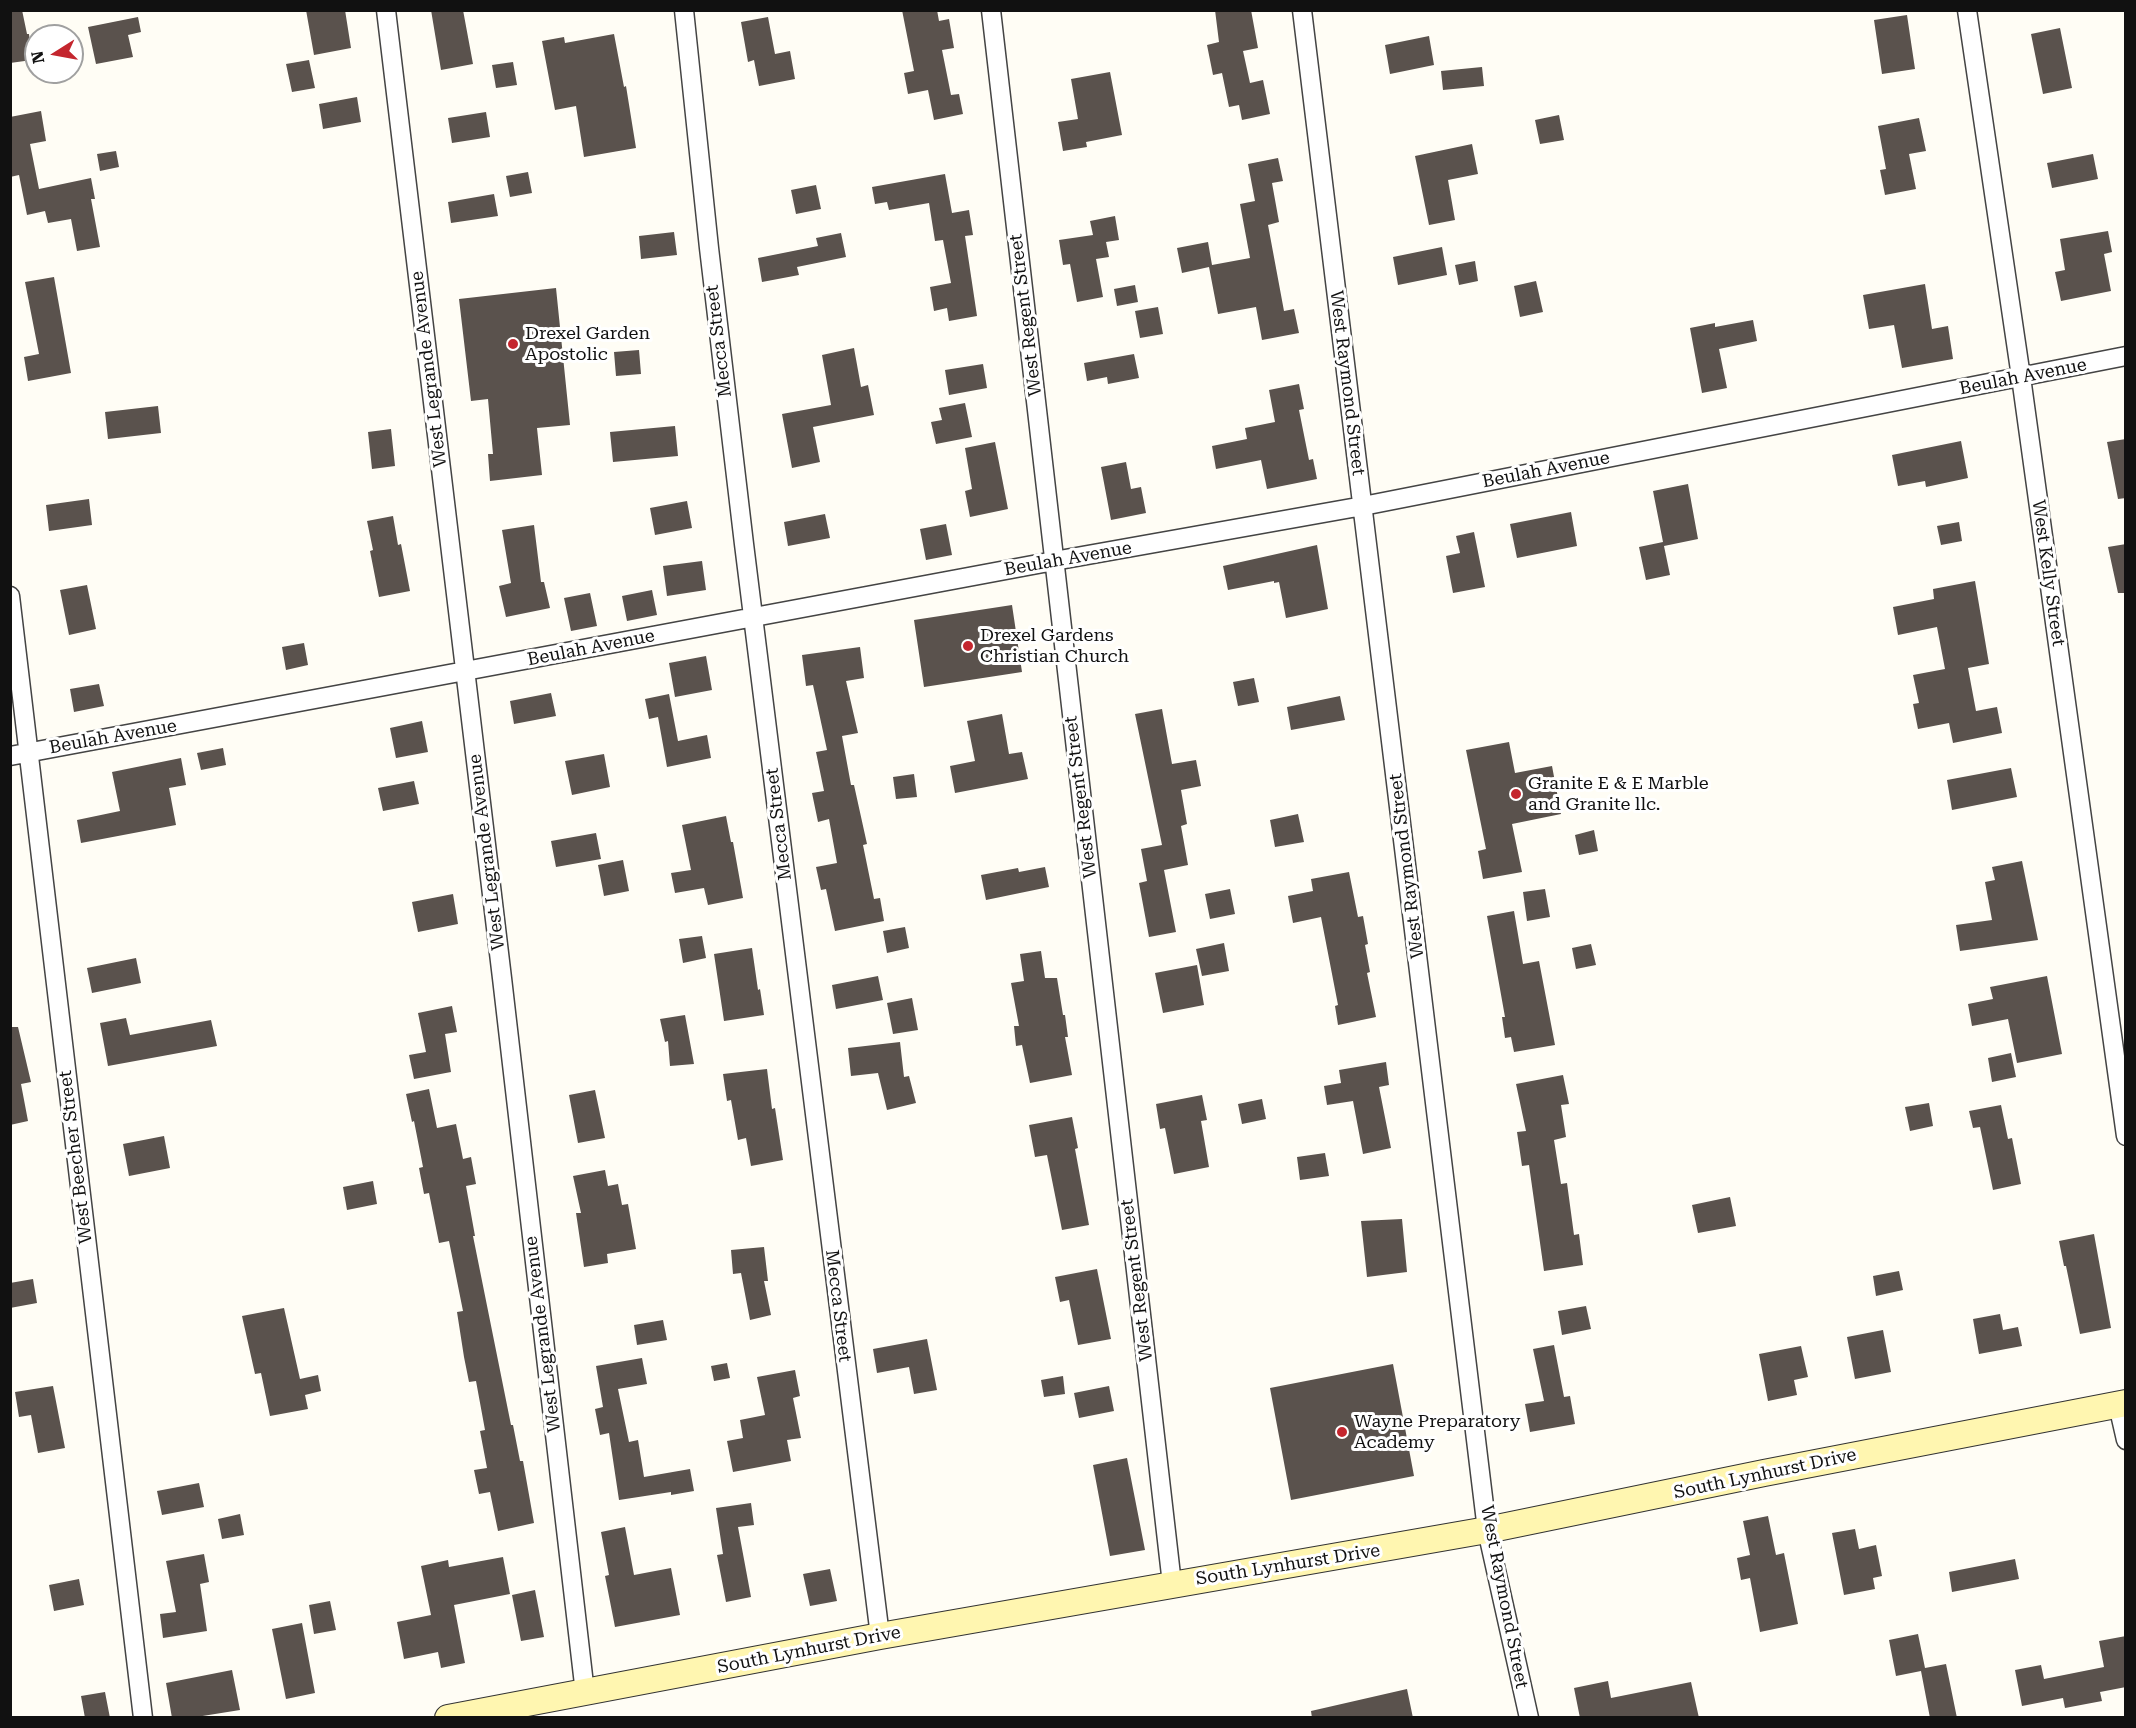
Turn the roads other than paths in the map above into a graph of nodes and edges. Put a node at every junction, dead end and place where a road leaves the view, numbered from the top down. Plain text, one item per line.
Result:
1 (386, 10) edge
2 (684, 10) edge
3 (991, 10) edge
4 (1302, 10) edge
5 (1967, 10) edge
6 (2126, 356) edge
7 (2021, 377) junction
8 (1363, 506) junction
9 (1054, 561) junction
10 (10, 596) edge
11 (753, 617) junction
12 (465, 671) junction
13 (29, 753) junction
14 (10, 756) edge
15 (2126, 1136) edge
16 (2122, 1404) edge
17 (2126, 1440) edge
18 (1487, 1530) junction
19 (1172, 1584) junction
20 (880, 1636) junction
21 (585, 1693) junction
22 (143, 1718) edge
23 (448, 1718) edge
24 (1529, 1718) edge

1 - 12 street, West Legrande Avenue
2 - 11 street, Mecca Street
3 - 9 street, West Regent Street
4 - 8 street, West Raymond Street
5 - 7 street, West Kelly Street
6 - 7 street, Beulah Avenue
7 - 8 street, Beulah Avenue
7 - 15 street, West Kelly Street
8 - 9 street, Beulah Avenue
8 - 18 street, West Raymond Street
9 - 11 street, Beulah Avenue
9 - 19 street, West Regent Street
10 - 13 street, West Beecher Street
11 - 12 street, Beulah Avenue
11 - 20 street, Mecca Street
12 - 13 street, Beulah Avenue
12 - 21 street, West Legrande Avenue
13 - 14 street, Beulah Avenue
13 - 22 street, West Beecher Street
16 - 17 street
16 - 18 main road, South Lynhurst Drive
18 - 19 main road, South Lynhurst Drive
18 - 24 street, West Raymond Street
19 - 20 main road, South Lynhurst Drive
20 - 21 main road, South Lynhurst Drive
21 - 23 main road, South Lynhurst Drive

